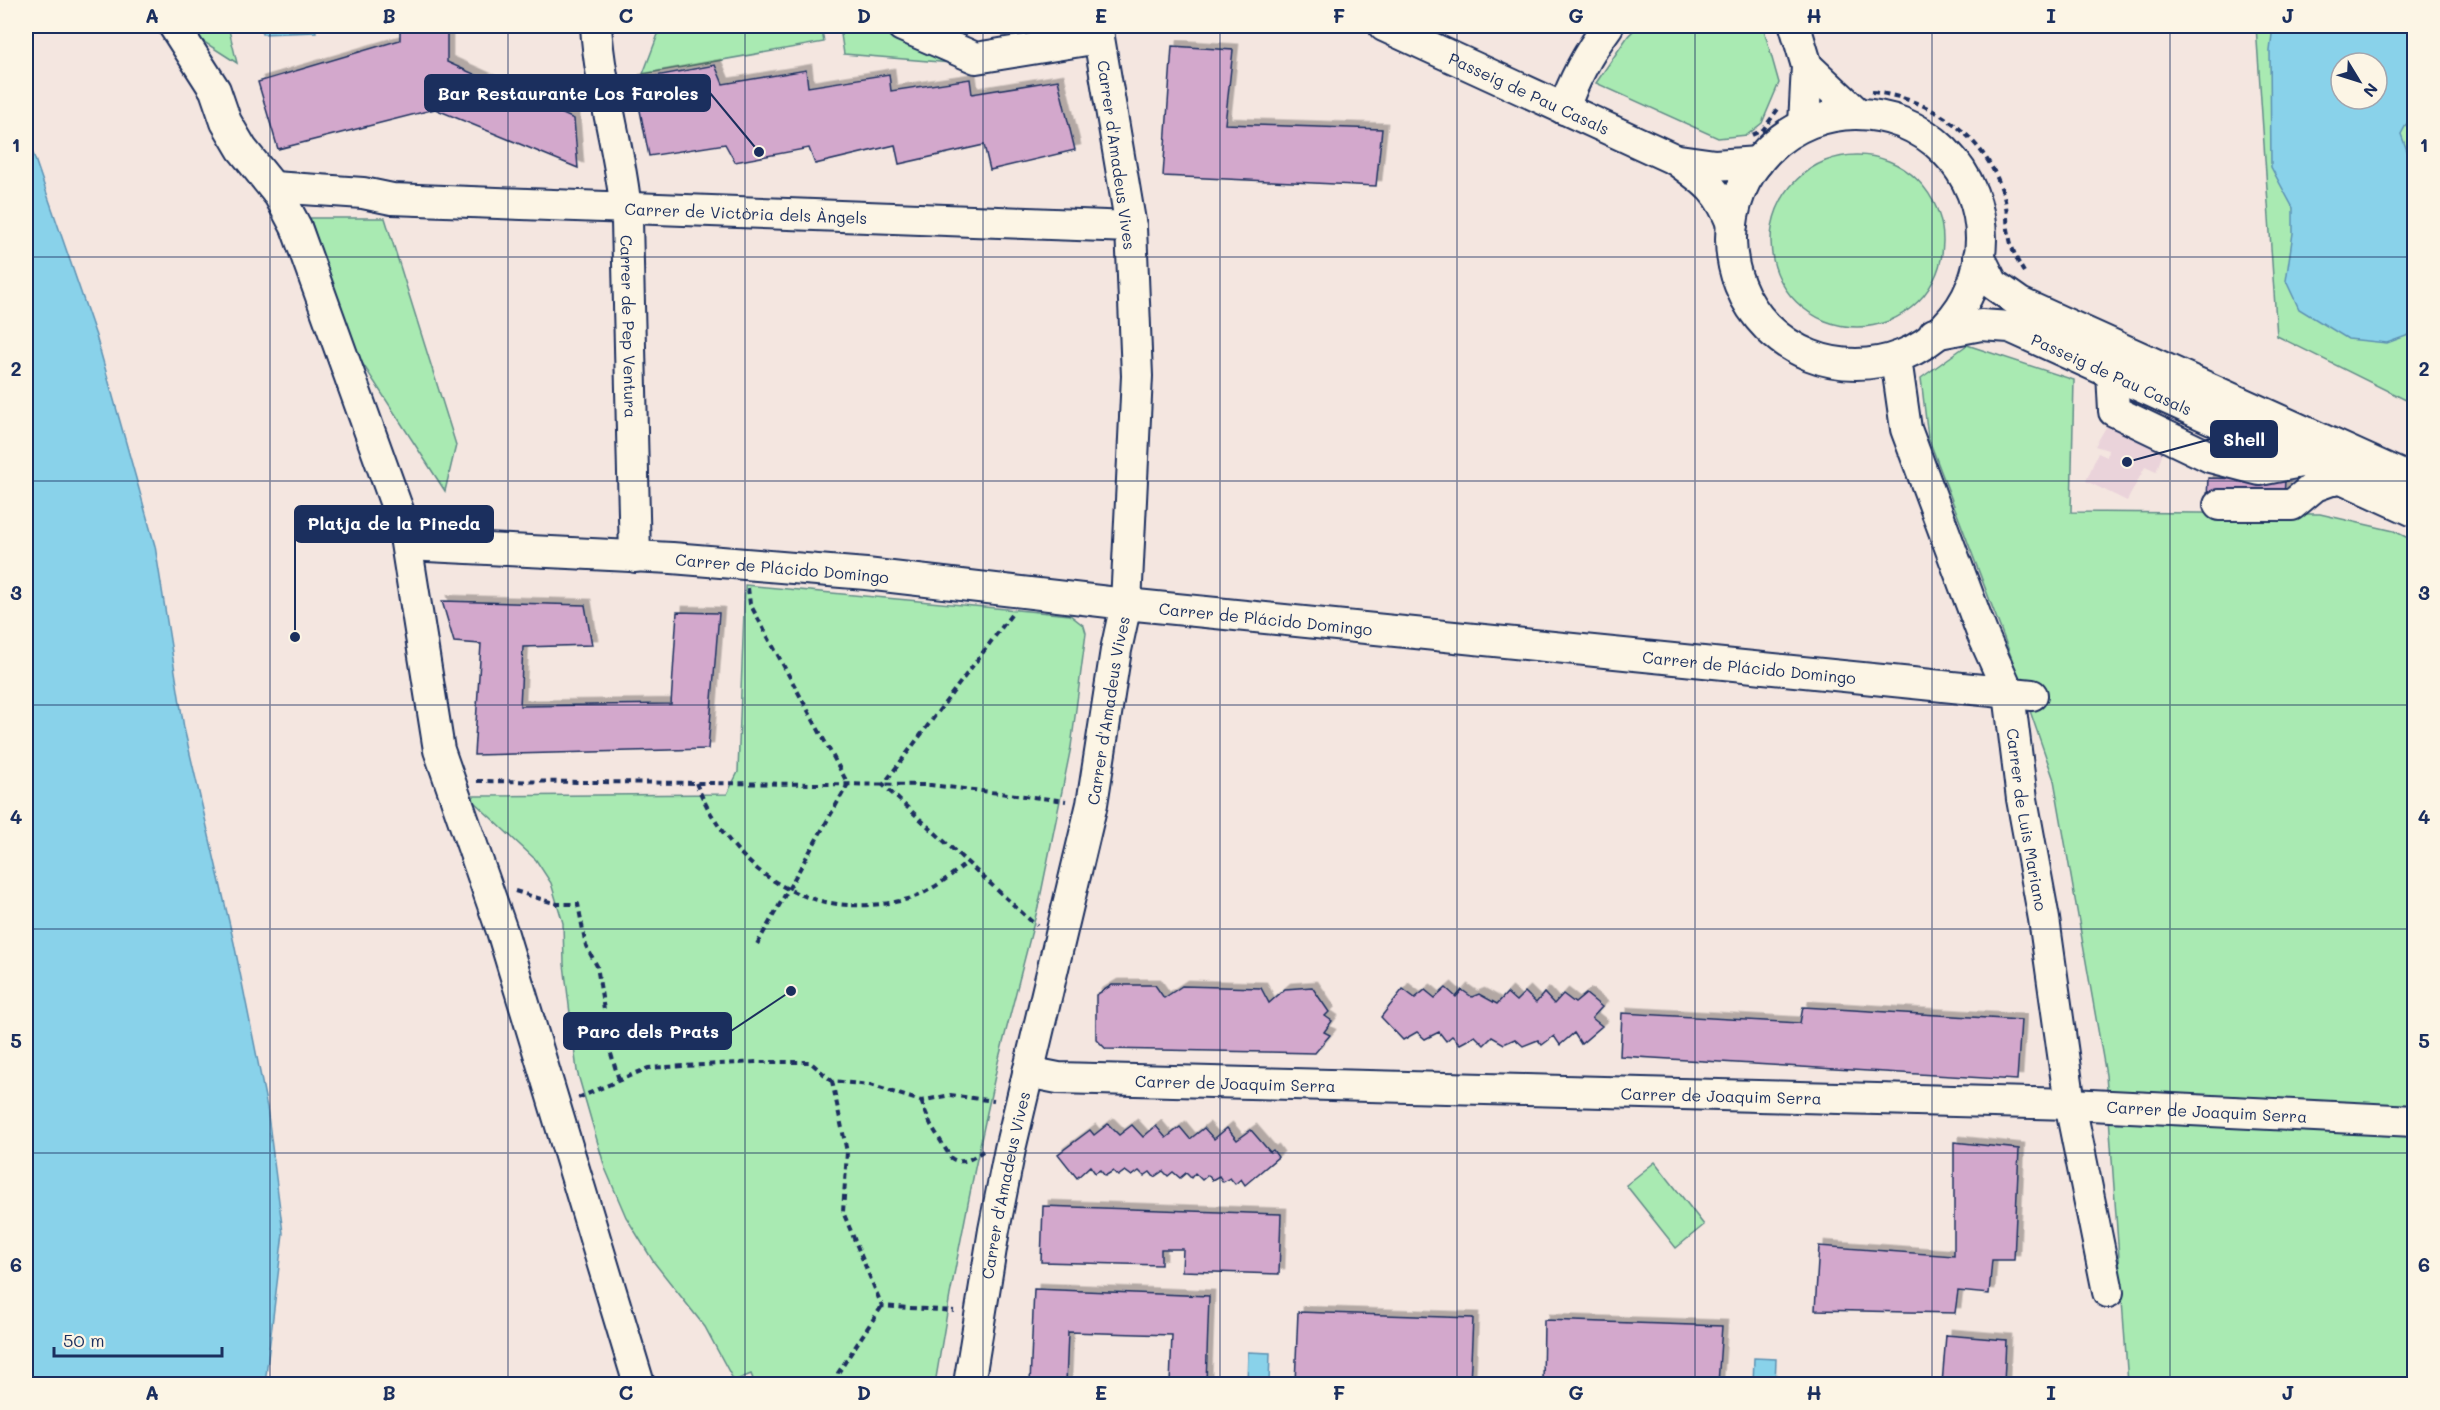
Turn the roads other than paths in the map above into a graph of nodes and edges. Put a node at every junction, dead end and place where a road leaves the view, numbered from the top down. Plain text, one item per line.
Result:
1 (174, 26) edge
2 (596, 26) edge
3 (902, 26) edge
4 (1383, 26) edge
5 (1608, 26) edge
6 (1795, 26) edge
7 (1098, 32) edge
8 (190, 40) edge
9 (1807, 66) junction
10 (1859, 101) junction
11 (1564, 109) junction
12 (1804, 124) junction
13 (1752, 150) junction
14 (1676, 160) junction
15 (273, 188) junction
16 (626, 208) junction
17 (1732, 224) junction
18 (1131, 226) junction
19 (1979, 256) junction
20 (1934, 334) junction
21 (1896, 359) junction
22 (2340, 477) junction
23 (2415, 481) edge
24 (2218, 506) dead end
25 (2415, 511) edge
26 (407, 545) junction
27 (635, 556) junction
28 (1126, 604) junction
29 (2020, 694) junction
30 (1028, 1072) junction
31 (2070, 1104) junction
32 (2415, 1121) edge
33 (2108, 1292) dead end
34 (639, 1384) edge
35 (969, 1384) edge

1 - 8 street
2 - 16 street, Carrer de Pep Ventura
3 - 7 street
4 - 11 street, Passeig de Pau Casals
5 - 11 street
6 - 9 street
7 - 18 street, Carrer d'Amadeus Vives
8 - 15 street
9 - 10 street
9 - 12 street
10 - 12 street
10 - 19 street
11 - 14 street, Passeig de Pau Casals
12 - 13 street
13 - 14 street, Passeig de Pau Casals
13 - 17 street
14 - 17 street, Passeig de Pau Casals
15 - 16 street, Carrer de Victòria dels Àngels
15 - 26 street
16 - 18 street, Carrer de Victòria dels Àngels
16 - 27 street, Carrer de Pep Ventura
17 - 21 street
18 - 28 street, Carrer d'Amadeus Vives
19 - 20 street
19 - 23 street, Passeig de Pau Casals
20 - 21 street
20 - 22 street, Passeig de Pau Casals
21 - 29 street, Carrer de Luis Mariano
22 - 24 street
22 - 25 street, Passeig de Pau Casals
26 - 27 street, Carrer de Plácido Domingo
26 - 34 street
27 - 28 street, Carrer de Plácido Domingo
28 - 29 street, Carrer de Plácido Domingo
28 - 30 street, Carrer d'Amadeus Vives
29 - 31 street, Carrer de Luis Mariano
30 - 31 street, Carrer de Joaquim Serra
30 - 35 street, Carrer d'Amadeus Vives
31 - 32 street, Carrer de Joaquim Serra
31 - 33 street, Carrer de Luis Mariano

